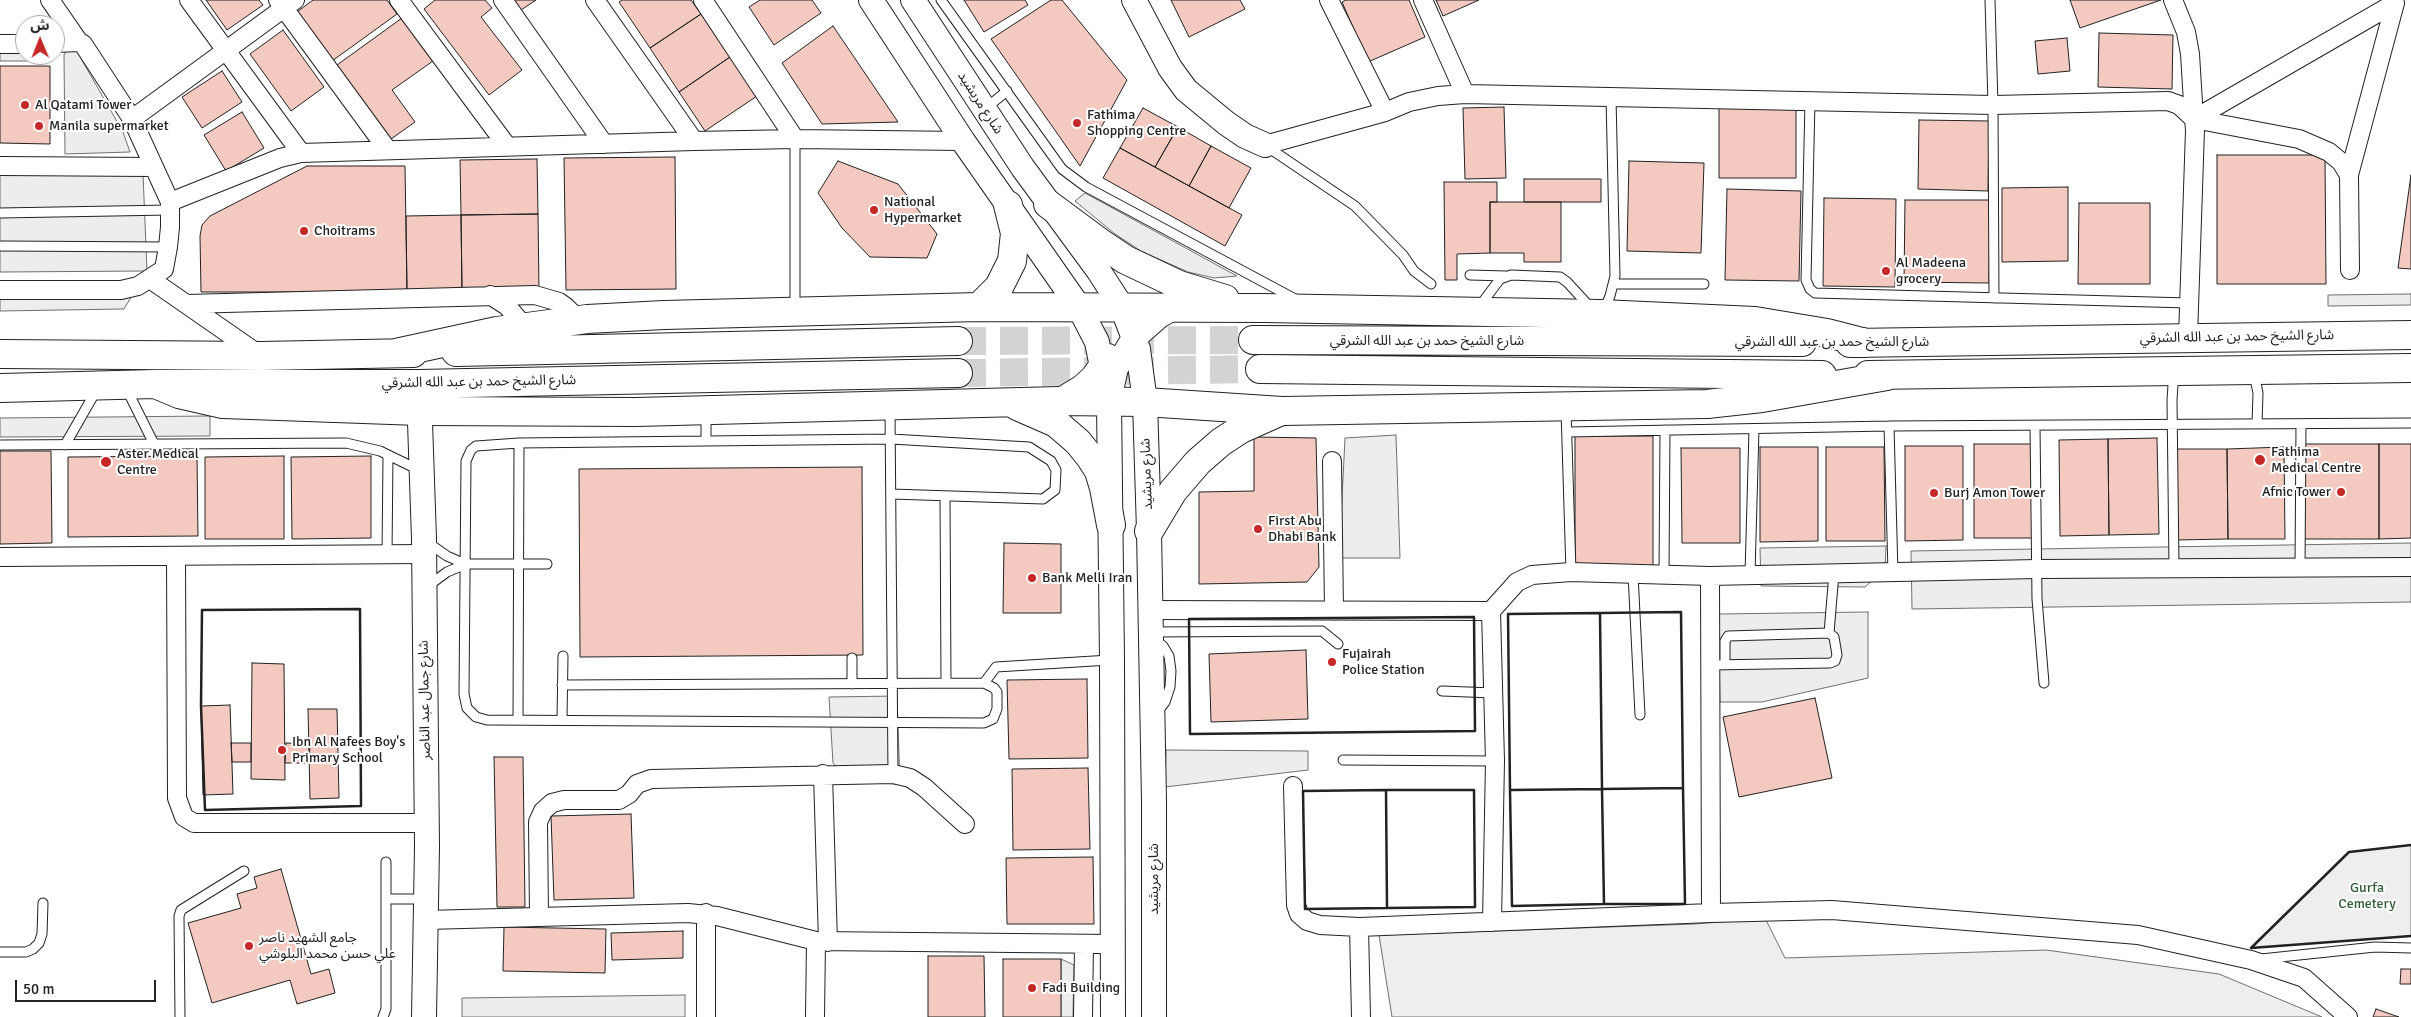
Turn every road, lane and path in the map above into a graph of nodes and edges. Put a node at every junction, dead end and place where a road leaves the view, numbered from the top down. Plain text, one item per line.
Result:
1 (50, 0) edge
2 (189, 0) edge
3 (399, 0) edge
4 (503, 0) edge
5 (595, 0) edge
6 (703, 0) edge
7 (871, 0) edge
8 (913, 0) edge
9 (941, 0) edge
10 (1134, 0) edge
11 (1329, 0) edge
12 (1423, 0) edge
13 (1990, 0) edge
14 (2173, 0) edge
15 (2398, 2) edge
16 (285, 3) edge
17 (78, 42) junction
18 (65, 43) edge
19 (0, 44) edge
20 (15, 44) edge
21 (225, 51) junction
22 (1007, 90) junction
23 (1465, 94) junction
24 (1612, 97) junction
25 (1810, 101) junction
26 (1993, 105) junction
27 (984, 110) junction
28 (1385, 112) junction
29 (132, 119) junction
30 (2194, 119) junction
31 (795, 139) junction
32 (694, 141) junction
33 (963, 141) junction
34 (604, 144) junction
35 (1266, 145) junction
36 (507, 146) junction
37 (387, 149) junction
38 (301, 153) junction
39 (0, 166) edge
40 (153, 167) junction
41 (2349, 175) junction
42 (1048, 204) junction
43 (1008, 205) junction
44 (170, 206) junction
45 (0, 213) edge
46 (0, 246) edge
47 (168, 247) junction
48 (2350, 270) dead end
49 (1470, 275) dead end
50 (1506, 276) junction
51 (150, 279) junction
52 (1431, 284) dead end
53 (1614, 284) junction
54 (1704, 284) dead end
55 (0, 290) edge
56 (490, 296) junction
57 (1994, 298) junction
58 (2190, 303) junction
59 (186, 304) junction
60 (979, 307) junction
61 (1079, 307) junction
62 (1122, 307) junction
63 (1175, 307) junction
64 (1263, 308) junction
65 (1316, 309) junction
66 (795, 312) junction
67 (1476, 312) junction
68 (1598, 314) junction
69 (579, 320) junction
70 (525, 327) junction
71 (2411, 335) edge
72 (1134, 338) junction
73 (2188, 338) junction
74 (1253, 340) tunnel mouth
75 (958, 341) tunnel mouth
76 (1866, 343) junction
77 (396, 353) junction
78 (0, 354) edge
79 (261, 356) junction
80 (1102, 366) junction
81 (2411, 368) edge
82 (1260, 369) tunnel mouth
83 (2253, 371) junction
84 (2179, 372) junction
85 (958, 373) tunnel mouth
86 (1887, 376) junction
87 (155, 384) junction
88 (418, 384) junction
89 (112, 385) junction
90 (0, 388) edge
91 (996, 402) junction
92 (1059, 402) junction
93 (1109, 402) junction
94 (1145, 402) junction
95 (890, 404) junction
96 (706, 410) junction
97 (419, 411) junction
98 (1282, 411) junction
99 (1566, 419) junction
100 (2411, 423) edge
101 (2257, 424) junction
102 (2301, 424) junction
103 (2172, 425) junction
104 (1889, 426) junction
105 (2036, 426) junction
106 (1754, 429) junction
107 (1665, 430) junction
108 (891, 439) junction
109 (706, 441) junction
110 (519, 443) junction
111 (65, 444) junction
112 (154, 444) junction
113 (0, 445) edge
114 (388, 455) junction
115 (1332, 461) dead end
116 (421, 471) junction
117 (891, 494) junction
118 (945, 496) junction
119 (1111, 525) junction
120 (1149, 531) junction
121 (424, 547) junction
122 (387, 556) junction
123 (0, 557) edge
124 (176, 557) junction
125 (466, 564) junction
126 (518, 564) junction
127 (547, 564) dead end
128 (2411, 567) edge
129 (2174, 568) junction
130 (2300, 568) junction
131 (2037, 569) junction
132 (1570, 572) junction
133 (1834, 573) junction
134 (1893, 573) junction
135 (1634, 574) junction
136 (1664, 574) junction
137 (1750, 574) junction
138 (1710, 576) junction
139 (425, 590) junction
140 (1334, 611) junction
141 (1491, 611) junction
142 (1151, 633) junction
143 (1829, 633) junction
144 (1338, 644) dead end
145 (563, 656) dead end
146 (852, 658) dead end
147 (1112, 660) junction
148 (1718, 664) junction
149 (893, 683) junction
150 (946, 683) junction
151 (984, 683) junction
152 (2044, 683) dead end
153 (852, 684) junction
154 (562, 685) junction
155 (1442, 691) dead end
156 (1494, 693) junction
157 (1640, 715) dead end
158 (518, 720) junction
159 (562, 720) junction
160 (893, 722) junction
161 (1343, 760) dead end
162 (1495, 761) junction
163 (823, 774) junction
164 (893, 774) junction
165 (1293, 786) dead end
166 (426, 823) junction
167 (964, 824) dead end
168 (386, 862) dead end
169 (244, 871) dead end
170 (386, 899) junction
171 (43, 902) dead end
172 (427, 909) junction
173 (706, 913) junction
174 (1712, 913) junction
175 (539, 916) junction
176 (1492, 922) junction
177 (1360, 927) junction
178 (822, 942) junction
179 (1084, 944) junction
180 (1113, 944) junction
181 (2411, 948) edge
182 (0, 952) edge
183 (2251, 960) junction
184 (1115, 1012) edge
185 (180, 1017) edge
186 (383, 1017) edge
187 (424, 1017) edge
188 (706, 1017) edge
189 (815, 1017) edge
190 (1083, 1017) edge
191 (1154, 1017) edge
192 (1361, 1017) edge
193 (2348, 1017) edge

1 - 17 street
2 - 21 street
3 - 36 street
4 - 34 street
5 - 32 street
6 - 31 street
7 - 33 main road
8 - 27 main road, شارع مريشيد
9 - 22 lane
10 - 35 main road
11 - 28 street
12 - 23 street
13 - 26 lane
14 - 30 street
15 - 30 street
15 - 41 street
16 - 21 street
16 - 37 street
17 - 18 street
17 - 29 street
19 - 20 street
21 - 29 street
21 - 38 street
22 - 27 lane
22 - 65 lane
23 - 24 street
23 - 28 street
24 - 25 street
24 - 53 lane
25 - 26 street
25 - 57 lane
26 - 30 street
26 - 57 lane
27 - 42 main road, شارع مريشيد
28 - 35 street
29 - 40 street
30 - 41 street
30 - 58 street
31 - 32 street
31 - 33 street
31 - 66 lane
32 - 34 street
33 - 43 main road
34 - 36 street
35 - 52 lane
36 - 37 street
37 - 38 street
38 - 44 street
39 - 40 street
40 - 44 street
41 - 48 street
42 - 62 main road, شارع مريشيد
42 - 64 highway
43 - 60 highway
43 - 61 main road
44 - 45 lane
44 - 47 street
46 - 47 lane
47 - 51 street
49 - 50 lane
50 - 67 lane
50 - 68 lane
51 - 55 street
51 - 59 street
53 - 54 lane
53 - 68 lane
56 - 59 street
56 - 69 street
56 - 70 street
57 - 58 lane
58 - 73 street
59 - 79 street
60 - 61 highway
60 - 66 highway
61 - 62 highway
61 - 80 main road
62 - 63 highway
62 - 72 main road, شارع مريشيد
62 - 80 main road
63 - 64 highway
63 - 72 main road
64 - 65 highway
65 - 67 highway
66 - 69 highway
67 - 68 highway
68 - 76 highway
69 - 70 highway
70 - 77 highway
71 - 73 highway, شارع الشيخ حمد بن عبد الله الشرقي
72 - 93 main road
72 - 94 main road, شارع مريشيد
73 - 76 highway, شارع الشيخ حمد بن عبد الله الشرقي
74 - 76 highway, شارع الشيخ حمد بن عبد الله الشرقي
75 - 77 highway
77 - 79 highway
78 - 79 highway
80 - 92 main road
80 - 93 main road
81 - 83 highway, شارع الشيخ حمد بن عبد الله الشرقي
82 - 86 highway, شارع الشيخ حمد بن عبد الله الشرقي
83 - 84 highway, شارع الشيخ حمد بن عبد الله الشرقي
83 - 101 lane
84 - 86 highway, شارع الشيخ حمد بن عبد الله الشرقي
84 - 103 lane
85 - 88 highway, شارع الشيخ حمد بن عبد الله الشرقي
86 - 99 highway
87 - 88 highway, شارع الشيخ حمد بن عبد الله الشرقي
87 - 89 highway, شارع الشيخ حمد بن عبد الله الشرقي
87 - 97 highway
88 - 97 main road, شارع جمال عبد الناصر
89 - 90 highway, شارع الشيخ حمد بن عبد الله الشرقي
89 - 111 lane
89 - 112 lane
91 - 92 highway
91 - 95 highway
91 - 119 highway
92 - 93 highway
93 - 94 highway
93 - 119 main road
94 - 98 highway
94 - 120 main road, شارع مريشيد
95 - 96 highway
95 - 108 lane
96 - 97 highway
96 - 109 lane
97 - 116 main road, شارع جمال عبد الناصر
98 - 99 highway
98 - 120 highway
99 - 107 lane
99 - 132 lane
100 - 102 lane
101 - 102 lane
101 - 103 lane
102 - 130 lane
103 - 105 lane
103 - 129 lane
104 - 105 lane
104 - 106 lane
104 - 134 lane
105 - 131 lane
106 - 107 lane
106 - 137 lane
107 - 136 lane
108 - 109 lane
108 - 117 lane
108 - 118 lane
109 - 110 lane
110 - 125 lane
110 - 126 lane
111 - 112 lane
111 - 113 lane
112 - 114 lane
114 - 116 lane
114 - 122 lane
115 - 140 street
116 - 121 main road, شارع جمال عبد الناصر
117 - 118 lane
117 - 149 lane
118 - 150 lane
119 - 147 main road
120 - 142 main road, شارع مريشيد
121 - 122 street
121 - 125 lane
121 - 139 main road, شارع جمال عبد الناصر
122 - 124 street
123 - 124 street
124 - 166 street
125 - 126 lane
125 - 139 lane
125 - 158 lane
126 - 127 lane
126 - 158 lane
128 - 130 street
129 - 130 street
129 - 131 street
131 - 134 street
131 - 152 lane
132 - 135 street
132 - 141 street
133 - 134 street
133 - 137 street
133 - 143 lane
135 - 136 street
135 - 157 lane
136 - 138 street
137 - 138 street
138 - 148 street
139 - 166 main road, شارع جمال عبد الناصر
140 - 141 street
140 - 142 street
141 - 156 street
142 - 144 lane
142 - 191 main road, شارع مريشيد
143 - 148 lane
143 - 148 lane
145 - 154 lane
146 - 153 lane
147 - 151 lane
147 - 180 main road
148 - 174 street
149 - 150 lane
149 - 153 lane
149 - 160 lane
150 - 151 lane
151 - 160 lane
153 - 154 lane
154 - 159 lane
155 - 156 lane
156 - 162 street
158 - 159 lane
159 - 160 lane
160 - 164 lane
161 - 162 lane
162 - 176 street
163 - 164 street
163 - 175 street
163 - 178 street
164 - 167 street
165 - 177 street
166 - 172 main road, شارع جمال عبد الناصر
168 - 170 lane
169 - 185 lane
170 - 172 lane
170 - 186 lane
171 - 182 lane
172 - 175 street
172 - 187 main road, شارع جمال عبد الناصر
173 - 175 street
173 - 178 street
173 - 188 street
174 - 176 street
174 - 183 street
176 - 177 street
177 - 192 street
178 - 179 street
178 - 189 street
179 - 180 street
179 - 190 street
180 - 184 main road
181 - 183 lane
183 - 193 street

